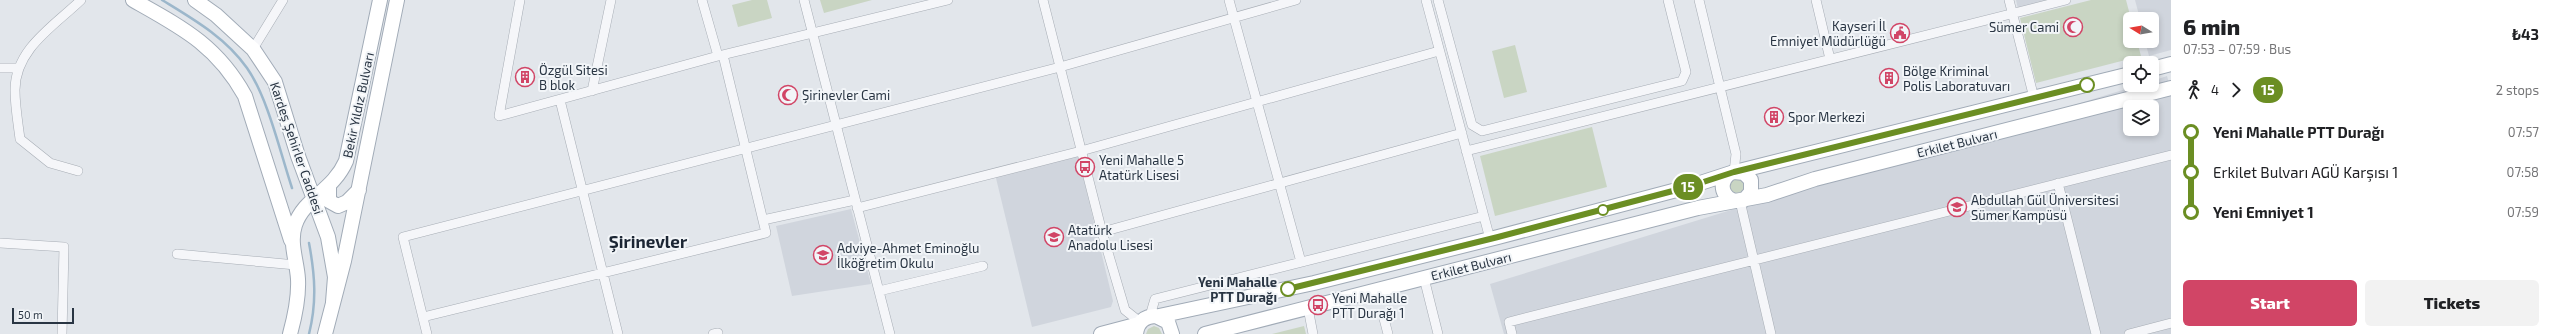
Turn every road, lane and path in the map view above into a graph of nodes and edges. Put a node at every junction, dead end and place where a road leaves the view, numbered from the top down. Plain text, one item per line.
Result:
1 (81, 0) edge
2 (133, 0) edge
3 (195, 0) edge
4 (283, 0) edge
5 (380, 0) edge
6 (397, 0) edge
7 (520, 0) edge
8 (611, 0) edge
9 (702, 0) edge
10 (804, 0) edge
11 (948, 0) edge
12 (1043, 0) edge
13 (1229, 0) edge
14 (1296, 0) edge
15 (1426, 0) edge
16 (1438, 0) edge
17 (1668, 0) edge
18 (1699, 0) edge
19 (1816, 0) edge
20 (2009, 0) edge
21 (2066, 0) edge
22 (2013, 14) junction
23 (1234, 18) junction
24 (812, 34) junction
25 (253, 49) junction
26 (1440, 51) junction
27 (720, 55) junction
28 (1830, 59) junction
29 (2171, 64) edge
30 (1060, 67) junction
31 (2159, 67) edge
32 (0, 68) edge
33 (18, 68) junction
34 (2123, 76) edge
35 (1721, 86) junction
36 (2171, 88) edge
37 (592, 91) junction
38 (2034, 98) junction
39 (560, 100) junction
40 (1257, 102) junction
41 (836, 126) junction
42 (1462, 133) junction
43 (746, 149) junction
44 (1081, 151) junction
45 (1466, 151) junction
46 (2171, 155) edge
47 (78, 171) dead end
48 (1734, 172) junction
49 (1280, 183) junction
50 (2058, 183) junction
51 (329, 187) junction
52 (359, 190) junction
53 (583, 191) junction
54 (314, 199) junction
55 (1740, 201) junction
56 (856, 204) junction
57 (1484, 216) junction
58 (763, 220) junction
59 (1102, 232) junction
60 (1490, 239) junction
61 (0, 243) edge
62 (292, 244) junction
63 (177, 254) dead end
64 (1752, 260) junction
65 (1301, 262) junction
66 (296, 265) junction
67 (983, 266) dead end
68 (603, 273) junction
69 (1424, 278) junction
70 (879, 291) junction
71 (333, 302) junction
72 (1308, 308) junction
73 (1383, 315) dead end
74 (423, 317) junction
75 (1145, 322) edge
76 (2171, 323) edge
77 (1245, 324) junction
78 (62, 334) edge
79 (290, 334) edge
80 (325, 334) edge
81 (428, 334) edge
82 (618, 334) edge
83 (890, 334) edge
84 (1101, 334) edge
85 (1172, 334) edge
86 (1205, 334) edge
87 (1230, 334) edge
88 (1313, 334) edge
89 (1388, 334) edge
90 (1438, 334) edge
91 (1512, 334) edge
92 (1771, 334) edge
93 (2096, 334) edge
94 (2129, 334) edge

1 - 33 street
2 - 62 main road
3 - 25 main road, Kardeş Şehirler Caddesi
4 - 25 street
5 - 51 main road, Bekir Yıldız Bulvarı
6 - 52 main road, Bekir Yıldız Bulvarı
7 - 39 street
8 - 37 street
9 - 27 street
10 - 24 street
11 - 24 street
12 - 30 street
13 - 23 street
14 - 23 street
15 - 26 street
16 - 17 street
18 - 35 street
19 - 28 street
20 - 22 street
21 - 22 street
22 - 28 street
22 - 38 street
23 - 30 street
23 - 40 street
24 - 27 street
24 - 41 street
25 - 54 main road, Kardeş Şehirler Caddesi
26 - 40 street
26 - 42 street
27 - 37 street
27 - 43 street
28 - 35 street
29 - 31 main road
30 - 41 street
30 - 44 street
32 - 33 street
33 - 47 street
34 - 38 main road, Erkilet Bulvarı
35 - 45 street
35 - 48 street
36 - 55 main road, Erkilet Bulvarı
37 - 39 street
38 - 48 main road, Erkilet Bulvarı
39 - 53 street
40 - 44 street
40 - 49 street
41 - 43 street
41 - 56 street
42 - 45 street
42 - 49 street
43 - 53 street
43 - 58 street
44 - 56 street
44 - 59 street
45 - 57 street
46 - 50 street
48 - 55 main road
48 - 55 main road
48 - 60 main road, Erkilet Bulvarı
49 - 59 street
49 - 65 street
50 - 64 street
50 - 93 street
51 - 52 main road
51 - 54 main road, Bekir Yıldız Bulvarı
52 - 71 main road, Bekir Yıldız Bulvarı
53 - 68 street
53 - 74 street
54 - 62 main road, Bekir Yıldız Bulvarı
54 - 71 main road, Kardeş Şehirler Caddesi
55 - 64 street
55 - 69 main road, Erkilet Bulvarı
56 - 58 street
56 - 70 street
57 - 60 street
57 - 65 street
58 - 68 street
59 - 75 street
60 - 75 main road, Erkilet Bulvarı
61 - 78 street
62 - 66 main road, Bekir Yıldız Bulvarı
63 - 66 street
64 - 91 street
64 - 92 street
65 - 75 street
66 - 79 main road, Bekir Yıldız Bulvarı
67 - 70 street
68 - 74 street
68 - 82 street
69 - 72 main road, Erkilet Bulvarı
69 - 90 street
70 - 83 street
71 - 80 main road, Bekir Yıldız Bulvarı
72 - 77 main road, Erkilet Bulvarı
72 - 88 street
73 - 89 street
74 - 81 street
75 - 84 main road, Erkilet Bulvarı
75 - 85 main road
76 - 94 street
77 - 86 main road, Erkilet Bulvarı
77 - 87 main road

